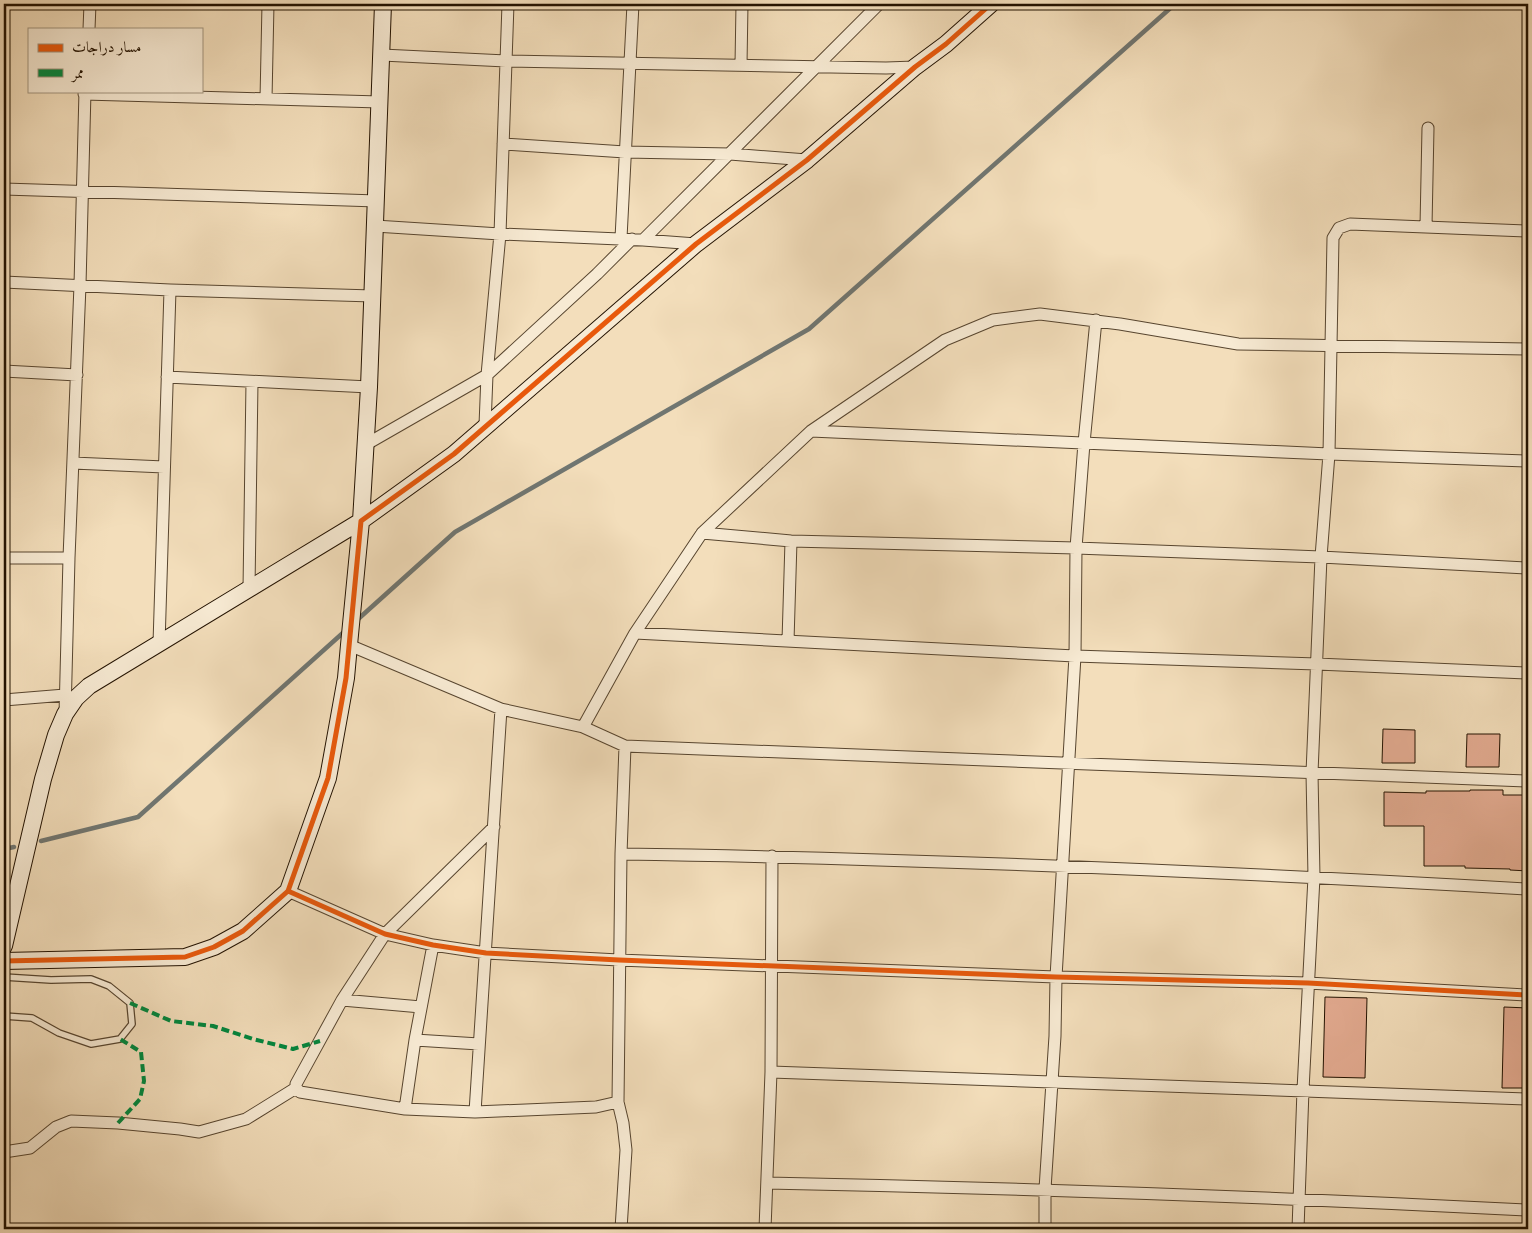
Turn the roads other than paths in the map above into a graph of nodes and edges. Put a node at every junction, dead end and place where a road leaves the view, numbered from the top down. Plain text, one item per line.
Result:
1 (90, 4) edge
2 (268, 4) edge
3 (383, 4) edge
4 (508, 4) edge
5 (633, 4) edge
6 (742, 4) edge
7 (879, 4) edge
8 (990, 4) edge
9 (88, 28) edge
10 (382, 55) junction
11 (506, 61) junction
12 (631, 63) junction
13 (741, 66) junction
14 (818, 67) junction
15 (915, 67) junction
16 (84, 93) edge
17 (266, 99) junction
18 (380, 102) junction
19 (1428, 128) dead end
20 (503, 144) junction
21 (626, 152) junction
22 (730, 154) junction
23 (808, 160) junction
24 (4, 189) edge
25 (81, 192) junction
26 (377, 201) junction
27 (376, 226) junction
28 (1426, 226) junction
29 (1528, 231) edge
30 (500, 234) junction
31 (632, 239) junction
32 (696, 244) junction
33 (4, 282) edge
34 (80, 285) junction
35 (170, 290) junction
36 (372, 296) junction
37 (1096, 320) junction
38 (1331, 345) junction
39 (1528, 349) edge
40 (4, 371) edge
41 (77, 374) junction
42 (487, 375) junction
43 (167, 377) junction
44 (252, 382) junction
45 (369, 387) junction
46 (486, 425) junction
47 (811, 431) junction
48 (1084, 443) junction
49 (365, 445) junction
50 (1329, 454) junction
51 (1528, 461) edge
52 (73, 463) junction
53 (164, 466) junction
54 (361, 521) junction
55 (702, 533) junction
56 (791, 541) junction
57 (1076, 548) junction
58 (1321, 557) junction
59 (4, 558) edge
60 (69, 558) junction
61 (1528, 568) edge
62 (249, 589) junction
63 (635, 633) junction
64 (788, 641) junction
65 (159, 644) junction
66 (349, 645) junction
67 (1075, 656) junction
68 (1317, 664) junction
69 (1528, 673) edge
70 (65, 695) junction
71 (4, 700) edge
72 (501, 709) junction
73 (65, 714) junction
74 (582, 726) junction
75 (625, 746) junction
76 (1069, 763) junction
77 (1312, 773) junction
78 (1528, 781) edge
79 (494, 827) junction
80 (620, 854) junction
81 (772, 856) junction
82 (1063, 865) junction
83 (1314, 877) junction
84 (1528, 889) edge
85 (288, 891) junction
86 (385, 934) junction
87 (4, 946) edge
88 (433, 946) junction
89 (486, 953) junction
90 (4, 960) edge
91 (619, 960) junction
92 (772, 966) junction
93 (4, 977) edge
94 (1056, 977) junction
95 (1308, 983) junction
96 (1528, 996) edge
97 (342, 1000) junction
98 (421, 1007) junction
99 (4, 1016) edge
100 (415, 1040) junction
101 (479, 1044) junction
102 (772, 1072) junction
103 (1052, 1082) junction
104 (296, 1088) junction
105 (1302, 1090) junction
106 (1528, 1099) edge
107 (618, 1102) junction
108 (405, 1109) junction
109 (475, 1112) junction
110 (4, 1152) edge
111 (767, 1183) junction
112 (1045, 1189) junction
113 (1298, 1198) junction
114 (1528, 1210) edge
115 (621, 1229) edge
116 (765, 1229) edge
117 (1045, 1229) edge
118 (1298, 1229) edge

1 - 9 street
2 - 17 street
3 - 10 street
4 - 11 street
5 - 12 street
6 - 13 street
7 - 14 street
8 - 15 street
10 - 11 street
10 - 18 street
11 - 12 street
11 - 20 street
12 - 13 street
12 - 21 street
13 - 14 street
14 - 15 street
14 - 22 street
15 - 23 street
16 - 17 street
16 - 25 street
17 - 18 street
18 - 26 street
19 - 28 street
20 - 21 street
20 - 30 street
21 - 22 street
21 - 31 street
22 - 23 street
22 - 31 street
23 - 32 street
24 - 25 street
25 - 26 street
25 - 34 street
26 - 27 street
27 - 30 street
27 - 36 street
28 - 29 street
28 - 38 street
30 - 31 street
30 - 42 street
31 - 32 street
31 - 42 street
32 - 46 street
33 - 34 street
34 - 35 street
34 - 41 street
35 - 36 street
35 - 43 street
36 - 45 street
37 - 38 street
37 - 47 street
37 - 48 street
38 - 39 street
38 - 50 street
40 - 41 street
41 - 52 street
42 - 46 street
42 - 49 street
43 - 44 street
43 - 53 street
44 - 45 street
44 - 62 street
45 - 49 street
46 - 54 street
47 - 48 street
47 - 55 street
48 - 50 street
48 - 57 street
49 - 54 street
50 - 51 street
50 - 58 street
52 - 53 street
52 - 60 street
53 - 65 street
54 - 62 street
54 - 66 street
55 - 56 street
55 - 63 street
56 - 57 street
56 - 64 street
57 - 58 street
57 - 67 street
58 - 61 street
58 - 68 street
59 - 60 street
60 - 70 street
62 - 65 street
63 - 64 street
63 - 74 street
64 - 67 street
65 - 73 street
66 - 72 street
66 - 85 street
67 - 68 street
67 - 76 street
68 - 69 street
68 - 77 street
70 - 71 street
70 - 73 street
72 - 74 street
72 - 79 street
73 - 87 street
74 - 75 street
75 - 76 street
75 - 80 street
76 - 77 street
76 - 82 street
77 - 78 street
77 - 83 street
79 - 86 street
79 - 89 street
80 - 81 street
80 - 91 street
81 - 82 street
81 - 92 street
82 - 83 street
82 - 94 street
83 - 84 street
83 - 95 street
85 - 86 street
85 - 90 street
86 - 88 street
86 - 97 street
88 - 89 street
88 - 98 street
89 - 91 street
89 - 101 street
91 - 92 street
91 - 107 street
92 - 94 street
92 - 102 street
93 - 99 lane
94 - 95 street
94 - 103 street
95 - 96 street
95 - 105 street
97 - 98 street
97 - 104 street
98 - 100 street
100 - 101 street
100 - 108 street
101 - 109 street
102 - 103 street
102 - 111 street
103 - 105 street
103 - 112 street
104 - 108 street
104 - 110 street
105 - 106 street
105 - 113 street
107 - 109 street
107 - 115 street
108 - 109 street
111 - 112 street
111 - 116 street
112 - 113 street
112 - 117 street
113 - 114 street
113 - 118 street

